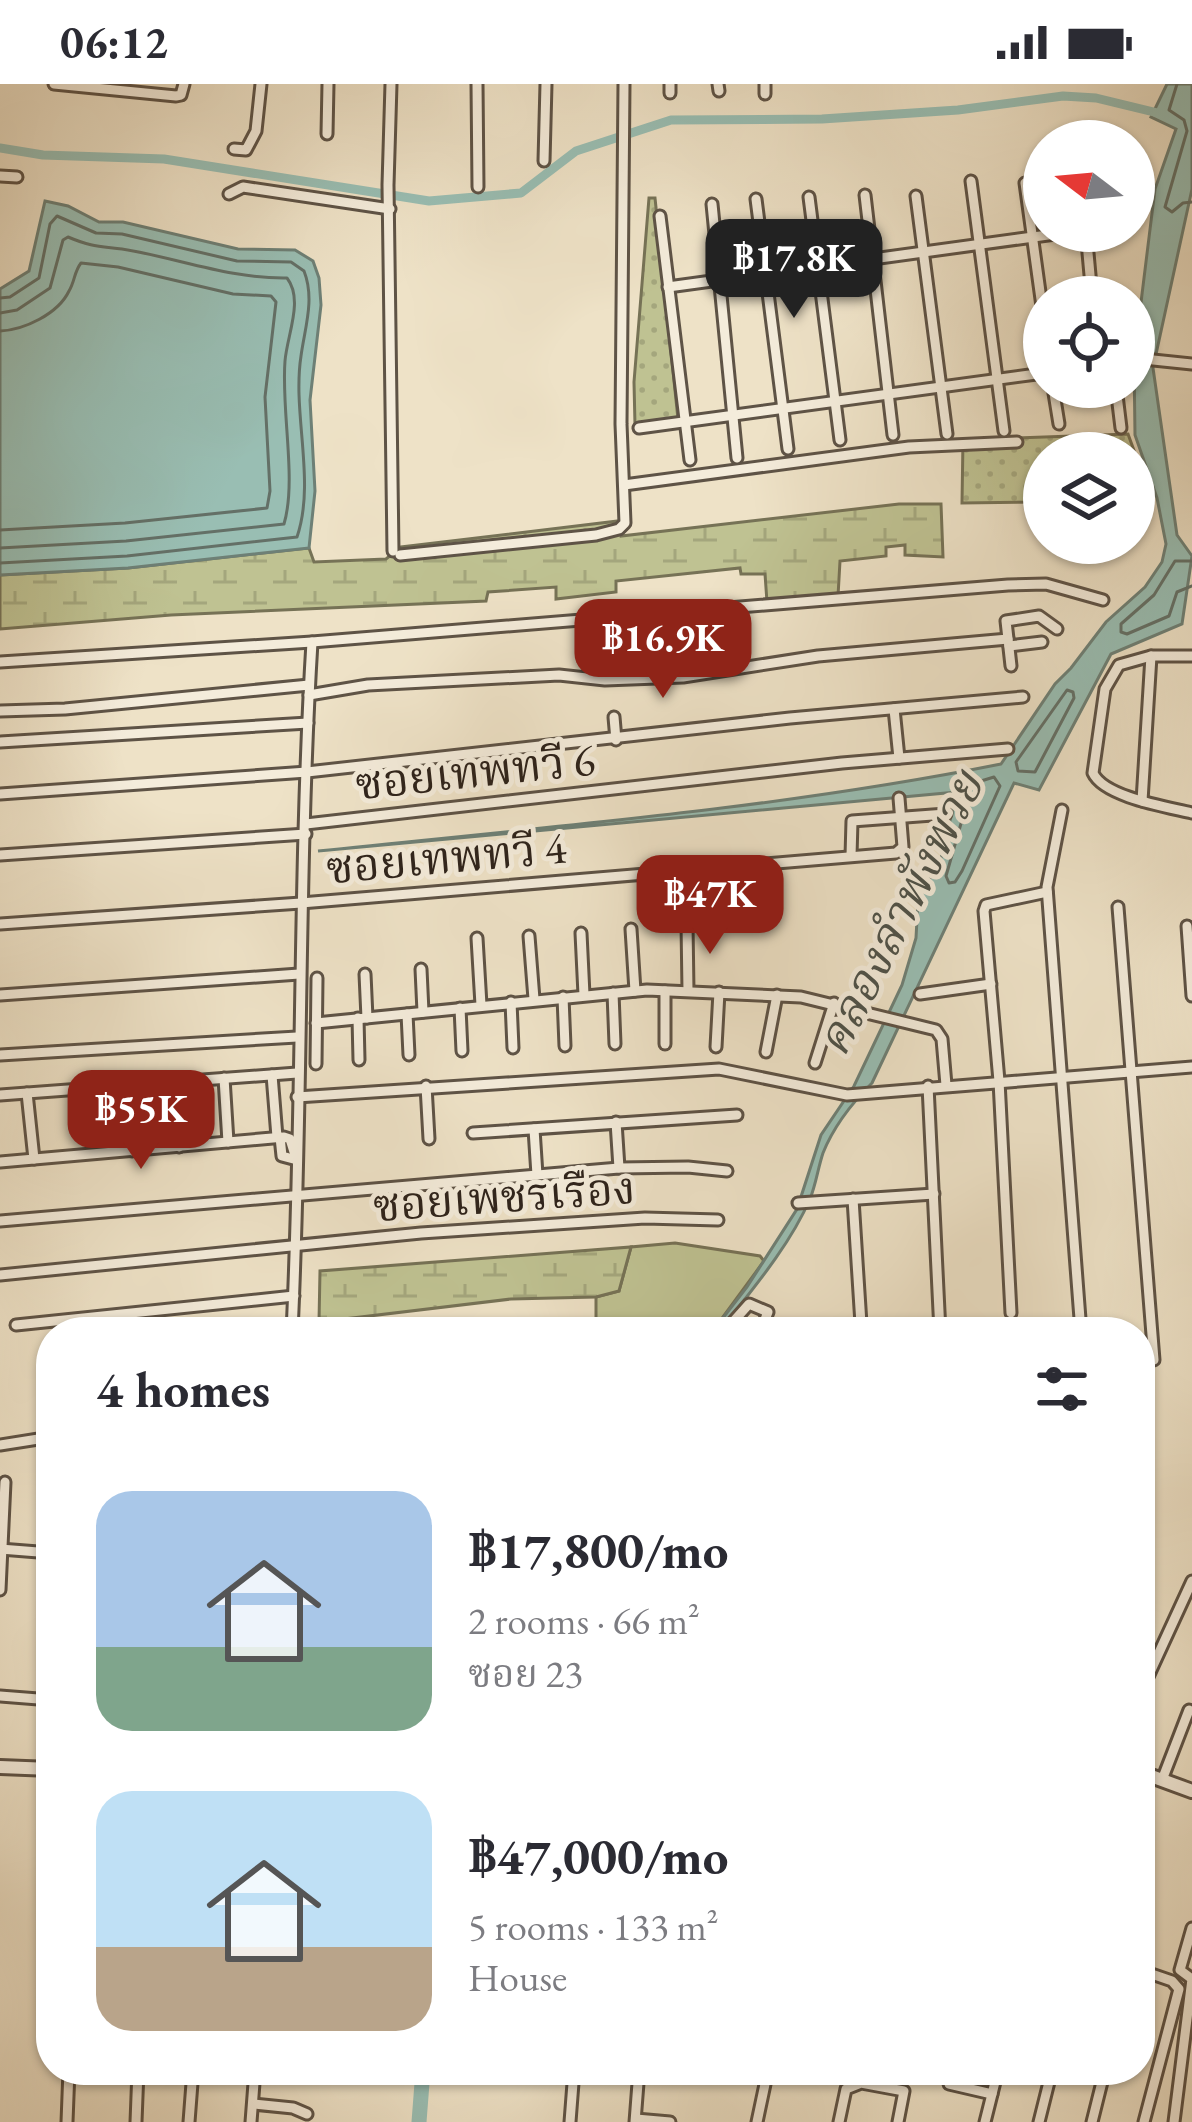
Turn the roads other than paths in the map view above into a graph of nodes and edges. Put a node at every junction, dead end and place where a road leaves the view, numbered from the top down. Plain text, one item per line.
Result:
1 (54, 84) edge
2 (184, 84) edge
3 (261, 84) edge
4 (328, 84) edge
5 (391, 84) edge
6 (477, 84) edge
7 (546, 84) edge
8 (624, 84) edge
9 (327, 134) dead end
10 (234, 149) dead end
11 (544, 161) dead end
12 (0, 176) edge
13 (17, 177) dead end
14 (970, 181) dead end
15 (478, 187) dead end
16 (229, 194) dead end
17 (865, 195) dead end
18 (916, 196) dead end
19 (809, 197) dead end
20 (756, 199) dead end
21 (712, 204) dead end
22 (390, 209) junction
23 (660, 216) dead end
24 (1023, 238) edge
25 (979, 244) junction
26 (926, 252) junction
27 (873, 259) junction
28 (818, 267) junction
29 (765, 274) junction
30 (718, 281) junction
31 (668, 287) junction
32 (1155, 359) edge
33 (1192, 364) edge
34 (1023, 376) edge
35 (998, 379) junction
36 (943, 387) junction
37 (890, 394) junction
38 (836, 400) junction
39 (783, 408) junction
40 (1056, 408) edge
41 (1119, 408) edge
42 (735, 415) junction
43 (685, 422) junction
44 (1059, 424) dead end
45 (639, 428) dead end
46 (1121, 428) dead end
47 (1004, 431) dead end
48 (947, 434) dead end
49 (893, 435) dead end
50 (840, 440) dead end
51 (1017, 442) dead end
52 (788, 449) dead end
53 (736, 458) dead end
54 (690, 460) dead end
55 (623, 485) junction
56 (1102, 600) dead end
57 (1057, 629) dead end
58 (312, 642) junction
59 (1009, 642) junction
60 (1042, 642) dead end
61 (1151, 656) junction
62 (1192, 656) edge
63 (0, 662) edge
64 (1011, 666) dead end
65 (309, 690) junction
66 (1023, 697) dead end
67 (77, 707) junction
68 (894, 709) junction
69 (0, 711) edge
70 (614, 717) dead end
71 (308, 723) junction
72 (79, 736) junction
73 (616, 740) junction
74 (0, 742) edge
75 (1008, 749) dead end
76 (899, 758) junction
77 (308, 772) junction
78 (0, 794) edge
79 (899, 798) dead end
80 (1142, 801) junction
81 (1062, 810) dead end
82 (1192, 811) edge
83 (946, 814) dead end
84 (900, 815) junction
85 (306, 829) junction
86 (0, 855) edge
87 (851, 856) junction
88 (1047, 892) junction
89 (302, 903) junction
90 (1118, 907) dead end
91 (0, 924) edge
92 (687, 924) dead end
93 (1187, 926) dead end
94 (631, 929) dead end
95 (581, 933) dead end
96 (529, 936) dead end
97 (477, 938) dead end
98 (421, 969) dead end
99 (299, 974) junction
100 (365, 974) dead end
101 (317, 978) dead end
102 (991, 984) junction
103 (635, 991) junction
104 (665, 991) junction
105 (688, 991) junction
106 (718, 992) junction
107 (613, 993) junction
108 (920, 994) dead end
109 (0, 995) edge
110 (584, 995) junction
111 (777, 995) junction
112 (1192, 996) edge
113 (563, 997) junction
114 (534, 999) junction
115 (511, 1001) junction
116 (838, 1004) junction
117 (481, 1005) junction
118 (460, 1007) junction
119 (423, 1012) junction
120 (407, 1014) junction
121 (363, 1018) junction
122 (316, 1022) junction
123 (297, 1037) junction
124 (616, 1044) dead end
125 (664, 1044) dead end
126 (565, 1046) dead end
127 (716, 1046) dead end
128 (513, 1048) dead end
129 (462, 1051) dead end
130 (766, 1052) dead end
131 (0, 1055) edge
132 (409, 1055) dead end
133 (359, 1060) dead end
134 (316, 1064) dead end
135 (815, 1064) dead end
136 (1192, 1067) edge
137 (1129, 1071) junction
138 (297, 1073) junction
139 (272, 1075) junction
140 (1059, 1076) junction
141 (224, 1078) junction
142 (999, 1081) junction
143 (175, 1082) junction
144 (128, 1085) junction
145 (946, 1085) junction
146 (426, 1086) junction
147 (928, 1086) junction
148 (27, 1093) junction
149 (0, 1095) edge
150 (297, 1097) junction
151 (737, 1114) dead end
152 (616, 1122) junction
153 (535, 1129) junction
154 (473, 1133) dead end
155 (279, 1137) junction
156 (429, 1139) dead end
157 (228, 1142) junction
158 (179, 1147) junction
159 (132, 1150) junction
160 (297, 1156) junction
161 (34, 1159) junction
162 (0, 1162) edge
163 (620, 1168) junction
164 (727, 1172) dead end
165 (537, 1175) junction
166 (298, 1194) junction
167 (934, 1194) junction
168 (853, 1199) junction
169 (798, 1203) dead end
170 (718, 1220) dead end
171 (0, 1221) edge
172 (296, 1246) junction
173 (0, 1275) edge
174 (294, 1296) junction
175 (1011, 1313) dead end
176 (93, 1317) edge
177 (293, 1317) edge
178 (737, 1317) edge
179 (766, 1317) edge
180 (861, 1317) edge
181 (939, 1317) edge
182 (1080, 1317) edge
183 (1150, 1317) edge
184 (36, 1323) edge
185 (16, 1325) dead end
186 (36, 1439) edge
187 (0, 1445) edge
188 (4, 1482) dead end
189 (1, 1549) edge
190 (36, 1552) edge
191 (1192, 1581) edge
192 (0, 1590) edge
193 (1155, 1661) edge
194 (0, 1696) edge
195 (36, 1699) edge
196 (1189, 1710) dead end
197 (0, 1766) edge
198 (36, 1768) edge
199 (1155, 1777) edge
200 (1162, 1780) junction
201 (1192, 1791) edge
202 (1192, 1928) edge
203 (1155, 1975) edge
204 (1156, 2072) joint
205 (1155, 2076) edge
206 (68, 2085) edge
207 (137, 2085) edge
208 (192, 2085) edge
209 (254, 2085) edge
210 (573, 2085) edge
211 (638, 2085) edge
212 (765, 2085) edge
213 (849, 2085) edge
214 (863, 2085) edge
215 (953, 2085) edge
216 (994, 2085) edge
217 (1048, 2085) edge
218 (1101, 2085) edge
219 (1153, 2085) edge
220 (890, 2087) joint
221 (992, 2094) junction
222 (253, 2104) junction
223 (307, 2114) dead end
224 (635, 2121) edge
225 (67, 2122) edge
226 (136, 2122) edge
227 (188, 2122) edge
228 (251, 2122) edge
229 (570, 2122) edge
230 (670, 2122) edge
231 (757, 2122) edge
232 (838, 2122) edge
233 (898, 2122) edge
234 (987, 2122) edge
235 (1039, 2122) edge
236 (1092, 2122) edge
237 (1144, 2122) edge
238 (1174, 2122) edge

1 - 2 street
3 - 10 street
4 - 9 street
5 - 22 street
6 - 15 street
7 - 11 street
8 - 55 street
12 - 13 street
14 - 25 street
16 - 22 street
17 - 27 street
18 - 26 street
19 - 28 street
20 - 29 street
21 - 30 street
22 - 55 street
23 - 31 street
24 - 25 street
25 - 26 street
25 - 35 street
26 - 27 street
26 - 36 street
27 - 28 street
27 - 37 street
28 - 29 street
28 - 38 street
29 - 30 street
29 - 39 street
30 - 31 street
30 - 42 street
31 - 43 street
32 - 33 street
34 - 35 street
35 - 36 street
35 - 47 street
36 - 37 street
36 - 48 street
37 - 38 street
37 - 49 street
38 - 39 street
38 - 50 street
39 - 42 street
39 - 52 street
40 - 44 street
41 - 46 street
42 - 43 street
42 - 53 street
43 - 45 street
43 - 54 street
51 - 55 street
56 - 58 street
57 - 59 street
58 - 63 street
58 - 65 street
59 - 60 street
59 - 64 street
59 - 65 street
61 - 62 street
61 - 80 street
61 - 80 street
65 - 67 street
65 - 71 street
66 - 68 street
67 - 69 street
67 - 72 street
68 - 73 street
68 - 76 street
70 - 73 street
71 - 72 street
71 - 77 street
72 - 74 street
73 - 77 street
75 - 76 street, ซอยเทพทวี 6
76 - 85 street, ซอยเทพทวี 6
77 - 78 street
77 - 85 street
79 - 84 street
80 - 82 street
81 - 88 street
83 - 84 street
84 - 87 street
84 - 87 street, ซอยเทพทวี 4
85 - 86 street, ซอยเทพทวี 6
85 - 89 street
87 - 89 street, ซอยเทพทวี 4
88 - 102 street
88 - 140 street
89 - 91 street, ซอยเทพทวี 4
89 - 99 street
90 - 137 street
92 - 105 street
93 - 112 street
94 - 103 street
95 - 110 street
96 - 114 street
97 - 117 street
98 - 119 street
99 - 109 street
99 - 123 street
100 - 121 street
101 - 122 street
102 - 108 street
102 - 142 street
103 - 104 street
103 - 107 street
104 - 105 street
104 - 125 street
105 - 106 street
106 - 111 street
106 - 127 street
107 - 110 street
107 - 124 street
110 - 113 street
111 - 116 street
111 - 130 street
113 - 114 street
113 - 126 street
114 - 115 street
115 - 117 street
115 - 128 street
116 - 135 street
116 - 145 street
117 - 118 street
118 - 119 street
118 - 129 street
119 - 120 street
120 - 121 street
120 - 132 street
121 - 122 street
121 - 133 street
122 - 134 street
123 - 131 street
123 - 138 street
136 - 137 street
137 - 140 street
137 - 183 street
138 - 139 street
138 - 150 street
139 - 141 street
139 - 155 street
140 - 142 street
140 - 182 street
141 - 143 street
141 - 157 street
142 - 145 street
142 - 175 street
143 - 144 street
143 - 158 street
144 - 148 street
144 - 159 street
145 - 147 street
146 - 147 street
146 - 150 street
146 - 156 street
147 - 167 street
148 - 149 street
148 - 161 street
150 - 160 street
151 - 152 street
152 - 153 street
152 - 163 street
153 - 154 street
153 - 165 street
155 - 157 street
155 - 160 street
157 - 158 street
158 - 159 street
159 - 161 street
160 - 166 street
161 - 162 street
163 - 164 street
163 - 165 street
165 - 166 street
166 - 171 street
166 - 172 street
167 - 168 street
167 - 181 street
168 - 169 street
168 - 180 street
170 - 172 street, ซอยเพชรเรือง
172 - 173 street, ซอยเพชรเรือง
172 - 174 street
174 - 176 street
174 - 177 street
178 - 179 street
184 - 185 street
186 - 187 street
188 - 189 street
189 - 190 street
189 - 192 street
191 - 193 street
194 - 195 street
196 - 200 street
197 - 198 street
199 - 200 street
200 - 201 street
202 - 238 street
203 - 204 street
204 - 205 street
206 - 225 street
207 - 226 street
208 - 227 street
209 - 222 street
210 - 229 street
211 - 224 street
212 - 231 street
213 - 232 street
214 - 220 street
215 - 221 street
216 - 221 street
217 - 235 street
218 - 236 street
219 - 237 street
220 - 233 street
221 - 234 street
222 - 223 street
222 - 228 street
224 - 230 street

